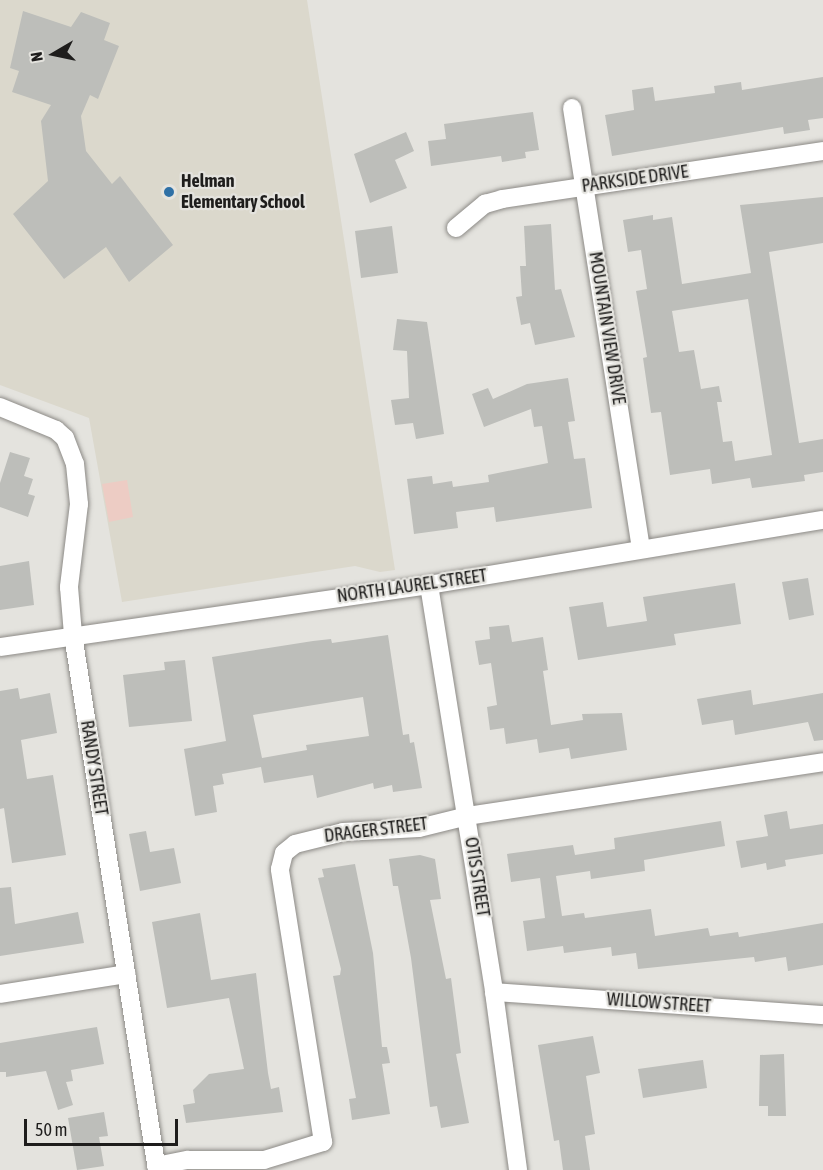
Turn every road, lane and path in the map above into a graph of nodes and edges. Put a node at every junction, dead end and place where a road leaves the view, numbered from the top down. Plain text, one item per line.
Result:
1 (572, 108) dead end
2 (823, 151) edge
3 (585, 187) junction
4 (456, 228) dead end
5 (0, 407) edge
6 (823, 520) edge
7 (641, 548) junction
8 (429, 585) junction
9 (73, 635) junction
10 (0, 647) edge
11 (823, 762) edge
12 (467, 816) junction
13 (126, 974) junction
14 (494, 992) junction
15 (0, 994) edge
16 (823, 1015) edge
17 (156, 1168) edge
18 (518, 1170) edge

1 - 3 street, MOUNTAIN VIEW DRIVE
2 - 3 street, PARKSIDE DRIVE
3 - 4 street, PARKSIDE DRIVE
3 - 7 street, MOUNTAIN VIEW DRIVE
5 - 9 street, RANDY STREET
6 - 7 street, NORTH LAUREL STREET
7 - 8 street, NORTH LAUREL STREET
8 - 9 street, NORTH LAUREL STREET
8 - 12 street, OTIS STREET
9 - 10 street, NORTH LAUREL STREET
9 - 13 street, RANDY STREET
11 - 12 street, DRAGER STREET
12 - 14 street, OTIS STREET
12 - 17 street, DRAGER STREET
13 - 15 street
13 - 17 street, RANDY STREET
14 - 16 street, WILLOW STREET
14 - 18 street, OTIS STREET

